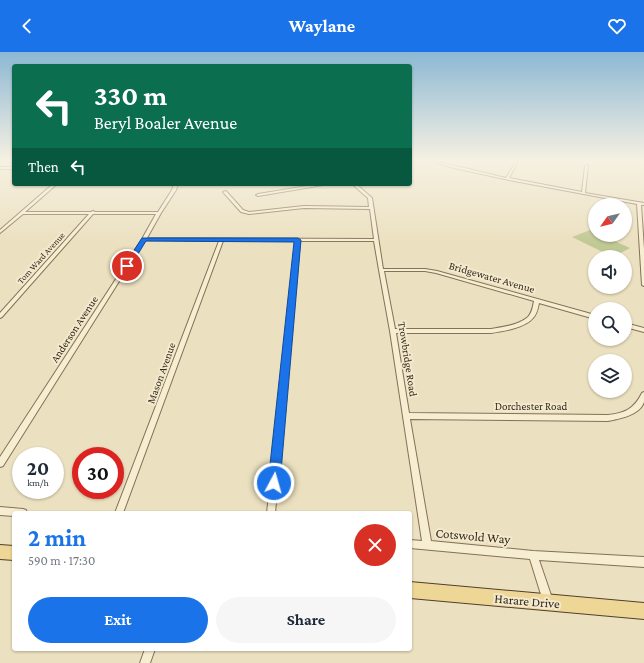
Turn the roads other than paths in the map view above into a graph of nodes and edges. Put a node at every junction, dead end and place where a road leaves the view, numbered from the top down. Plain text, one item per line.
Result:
1 (50, 189) edge
2 (174, 189) edge
3 (301, 189) edge
4 (359, 189) edge
5 (565, 189) edge
6 (584, 189) edge
7 (225, 192) dead end
8 (584, 192) junction
9 (258, 196) dead end
10 (642, 203) edge
11 (371, 208) junction
12 (93, 212) junction
13 (22, 213) junction
14 (159, 213) junction
15 (0, 232) edge
16 (144, 239) junction
17 (221, 240) junction
18 (298, 240) junction
19 (376, 240) junction
20 (643, 254) edge
21 (381, 270) junction
22 (644, 285) edge
23 (537, 301) junction
24 (588, 315) edge
25 (0, 316) edge
26 (632, 327) edge
27 (644, 330) edge
28 (393, 331) junction
29 (644, 395) edge
30 (407, 416) junction
31 (0, 464) edge
32 (0, 511) edge
33 (120, 511) edge
34 (271, 511) edge
35 (12, 512) edge
36 (412, 544) edge
37 (427, 545) junction
38 (0, 552) edge
39 (12, 553) edge
40 (533, 555) junction
41 (644, 562) edge
42 (412, 590) edge
43 (548, 603) junction
44 (644, 610) edge
45 (149, 651) edge
46 (145, 663) edge

1 - 13 street
2 - 14 street, Anderson Avenue
3 - 9 street
4 - 11 street, Trowbridge Road
5 - 8 street
6 - 8 street
7 - 11 street
8 - 10 street
10 - 20 street
11 - 19 street, Trowbridge Road
12 - 13 street
12 - 14 street
12 - 25 street, Tom Ward Avenue
13 - 15 street
14 - 16 street, Anderson Avenue
16 - 17 street
16 - 31 street, Anderson Avenue
17 - 18 street
17 - 33 street, Mason Avenue
18 - 19 street
18 - 34 street
19 - 21 street, Trowbridge Road
20 - 22 street
21 - 23 street, Bridgewater Avenue
21 - 28 street, Trowbridge Road
23 - 24 street, Bridgewater Avenue
23 - 28 street
26 - 27 street
28 - 30 street, Trowbridge Road
29 - 30 street, Dorchester Road
30 - 37 street, Trowbridge Road
32 - 35 street
36 - 37 street, Cotswold Way
37 - 40 street, Cotswold Way
38 - 39 main road
40 - 41 street, Cotswold Way
40 - 43 street
42 - 43 main road, Harare Drive
43 - 44 main road, Harare Drive
45 - 46 street

